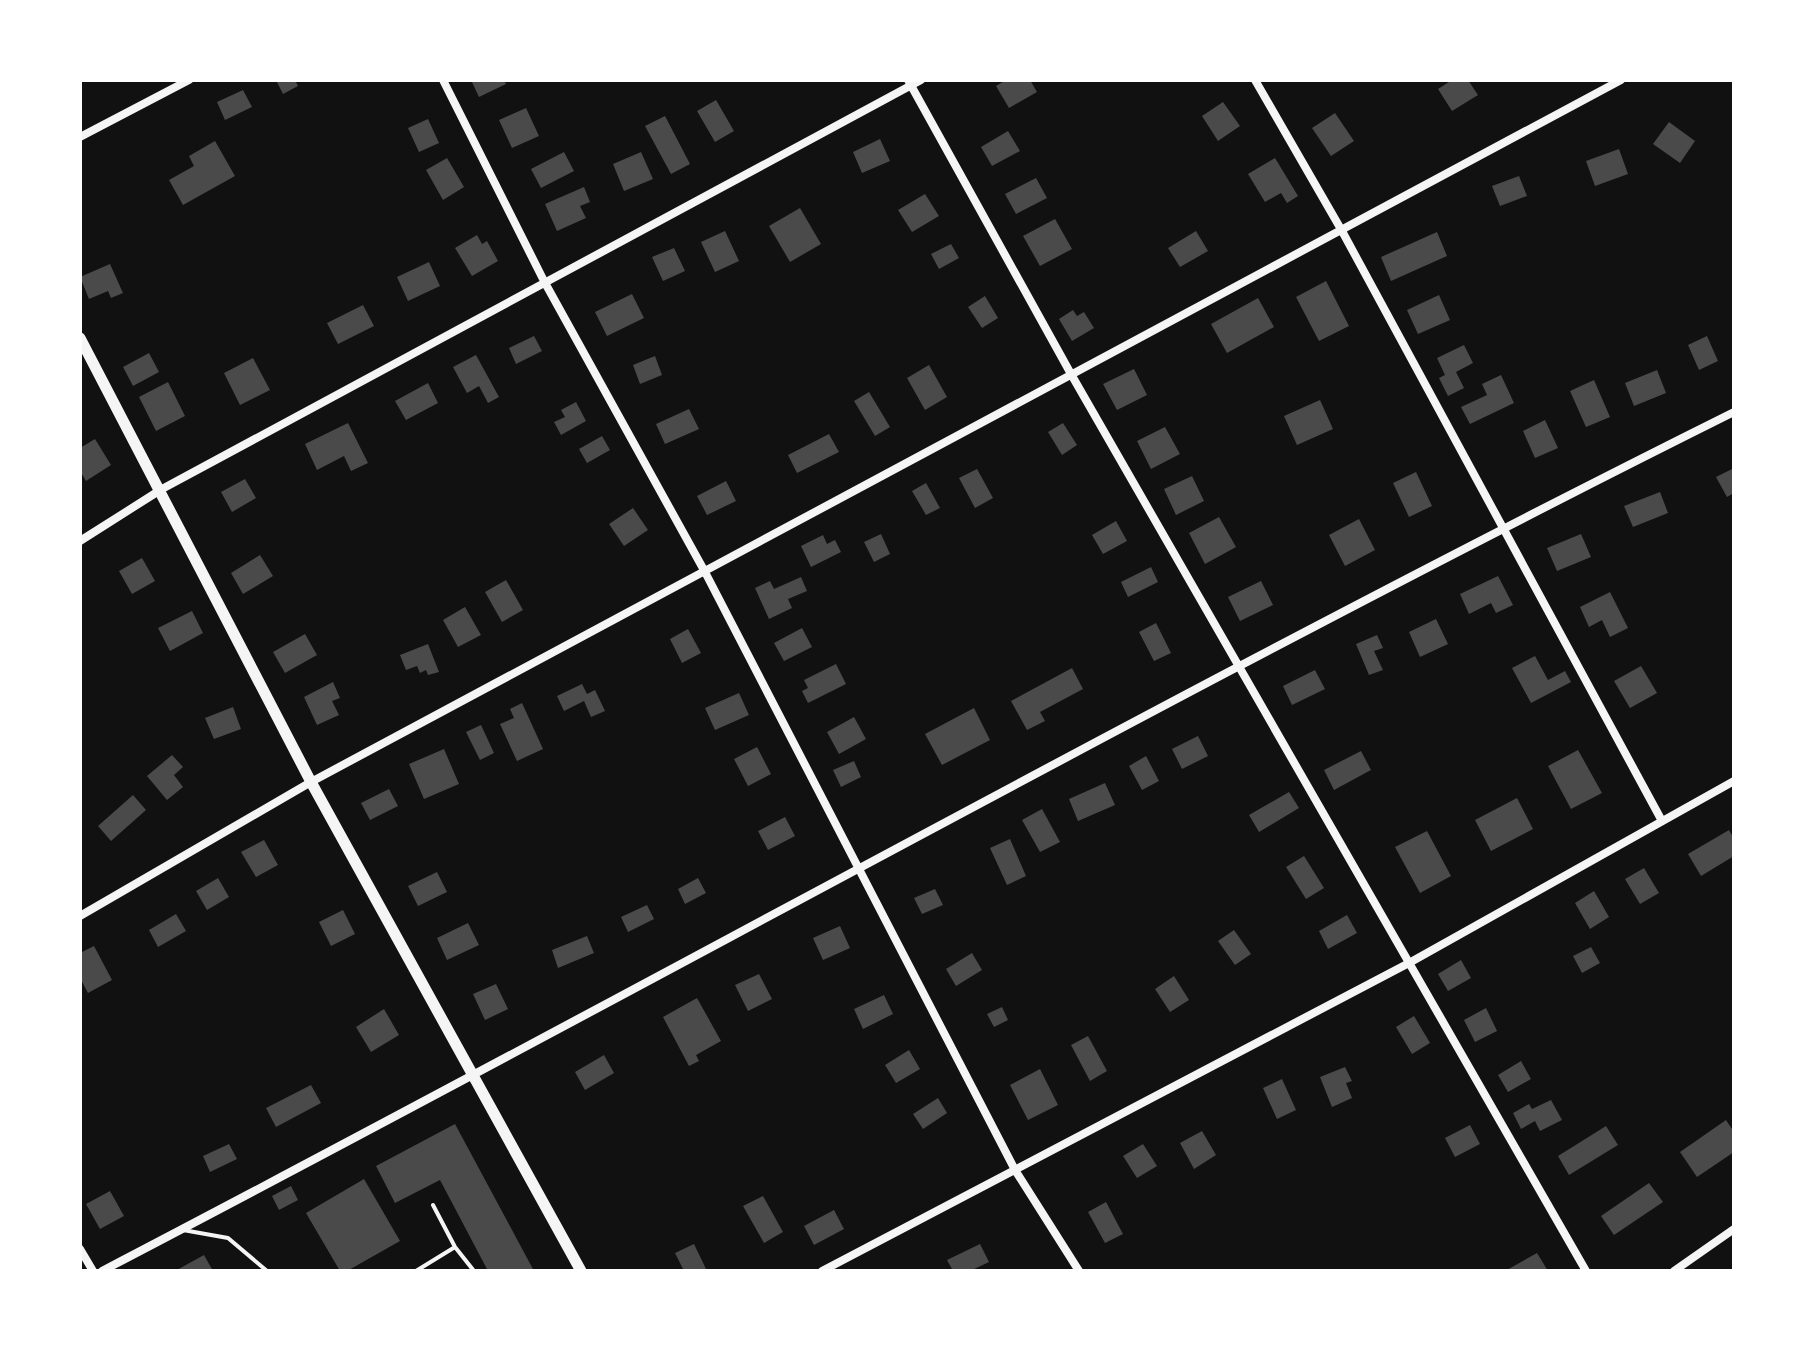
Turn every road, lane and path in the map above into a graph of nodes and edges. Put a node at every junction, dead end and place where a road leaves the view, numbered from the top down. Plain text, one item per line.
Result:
1 (189, 80) edge
2 (443, 80) edge
3 (921, 80) edge
4 (1255, 80) edge
5 (1621, 80) edge
6 (909, 83) edge
7 (80, 137) edge
8 (1342, 231) junction
9 (544, 281) junction
10 (80, 338) edge
11 (1071, 374) junction
12 (1734, 412) edge
13 (162, 489) junction
14 (1501, 528) junction
15 (80, 541) edge
16 (705, 572) junction
17 (1241, 666) junction
18 (1734, 781) edge
19 (311, 782) junction
20 (1662, 821) junction
21 (860, 869) junction
22 (80, 916) edge
23 (1409, 963) junction
24 (474, 1077) junction
25 (1015, 1170) junction
26 (433, 1205) dead end
27 (1734, 1229) edge
28 (181, 1230) junction
29 (455, 1247) junction
30 (80, 1249) edge
31 (93, 1271) edge
32 (102, 1271) edge
33 (267, 1271) edge
34 (416, 1271) edge
35 (474, 1271) edge
36 (581, 1271) edge
37 (822, 1271) edge
38 (1079, 1271) edge
39 (1586, 1271) edge
40 (1674, 1271) edge

1 - 7 street
2 - 9 street
3 - 6 street
4 - 8 street
5 - 8 street
6 - 9 street
6 - 11 street
8 - 11 street
8 - 14 street
9 - 13 street
9 - 16 street
10 - 13 street
11 - 16 street
11 - 17 street
12 - 14 street
13 - 15 street
13 - 19 street
14 - 17 street
14 - 20 street
16 - 19 street
16 - 21 street
17 - 21 street
17 - 23 street
18 - 20 street
19 - 22 street
19 - 24 street
20 - 23 street
21 - 24 street
21 - 25 street
23 - 25 street
23 - 39 street
24 - 28 street
24 - 36 street
25 - 37 street
25 - 38 street
26 - 29 lane
27 - 40 street
28 - 32 street
28 - 33 lane
29 - 34 lane
29 - 35 lane
30 - 31 street

